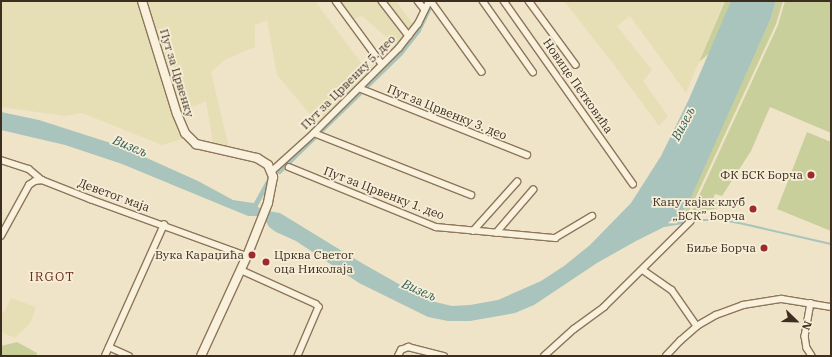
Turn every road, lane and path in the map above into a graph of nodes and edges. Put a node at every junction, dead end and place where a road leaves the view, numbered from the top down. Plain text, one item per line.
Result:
1 (142, 1) edge
2 (336, 1) edge
3 (382, 1) edge
4 (418, 1) edge
5 (430, 1) edge
6 (483, 1) edge
7 (504, 1) edge
8 (529, 1) edge
9 (425, 10) junction
10 (409, 36) junction
11 (382, 64) junction
12 (576, 65) dead end
13 (482, 72) dead end
14 (533, 72) dead end
15 (362, 90) junction
16 (316, 134) junction
17 (527, 155) dead end
18 (1, 160) edge
19 (289, 167) dead end
20 (272, 171) junction
21 (42, 180) junction
22 (518, 182) dead end
23 (633, 184) dead end
24 (533, 190) dead end
25 (471, 195) dead end
26 (592, 216) dead end
27 (690, 222) dead end
28 (164, 225) junction
29 (473, 231) junction
30 (496, 233) junction
31 (1, 236) edge
32 (247, 256) junction
33 (241, 270) junction
34 (643, 270) junction
35 (811, 303) junction
36 (831, 307) edge
37 (697, 326) junction
38 (109, 347) junction
39 (399, 354) edge
40 (105, 356) edge
41 (129, 356) edge
42 (201, 356) edge
43 (298, 356) edge
44 (444, 356) edge
45 (544, 356) edge
46 (666, 356) edge
47 (812, 356) edge

1 - 20 street, Пут за Црвенку
2 - 11 street
3 - 10 street
4 - 9 street
5 - 9 street, Пут за Црвенку 5. део
5 - 13 street
6 - 14 street
7 - 23 street, Новице Петковића
8 - 12 street
9 - 10 street, Пут за Црвенку 5. део
10 - 11 street, Пут за Црвенку 5. део
11 - 15 street, Пут за Црвенку 5. део
15 - 16 street, Пут за Црвенку 5. део
15 - 17 street, Пут за Црвенку 3. део
16 - 20 street, Пут за Црвенку 5. део
16 - 25 street
18 - 21 street, Деветог маја
19 - 29 street, Пут за Црвенку 1. део
20 - 32 street
21 - 28 street, Деветог маја
21 - 31 street
22 - 29 street
24 - 30 street
26 - 30 street, Пут за Црвенку 1. део
27 - 34 street
28 - 32 street, Деветог маја
28 - 38 street
29 - 30 street, Пут за Црвенку 1. део
32 - 33 street
33 - 42 street
33 - 43 street
34 - 37 street
34 - 45 street
35 - 36 street
35 - 37 street
35 - 47 street
37 - 46 street
38 - 40 street
38 - 41 street
39 - 44 street

